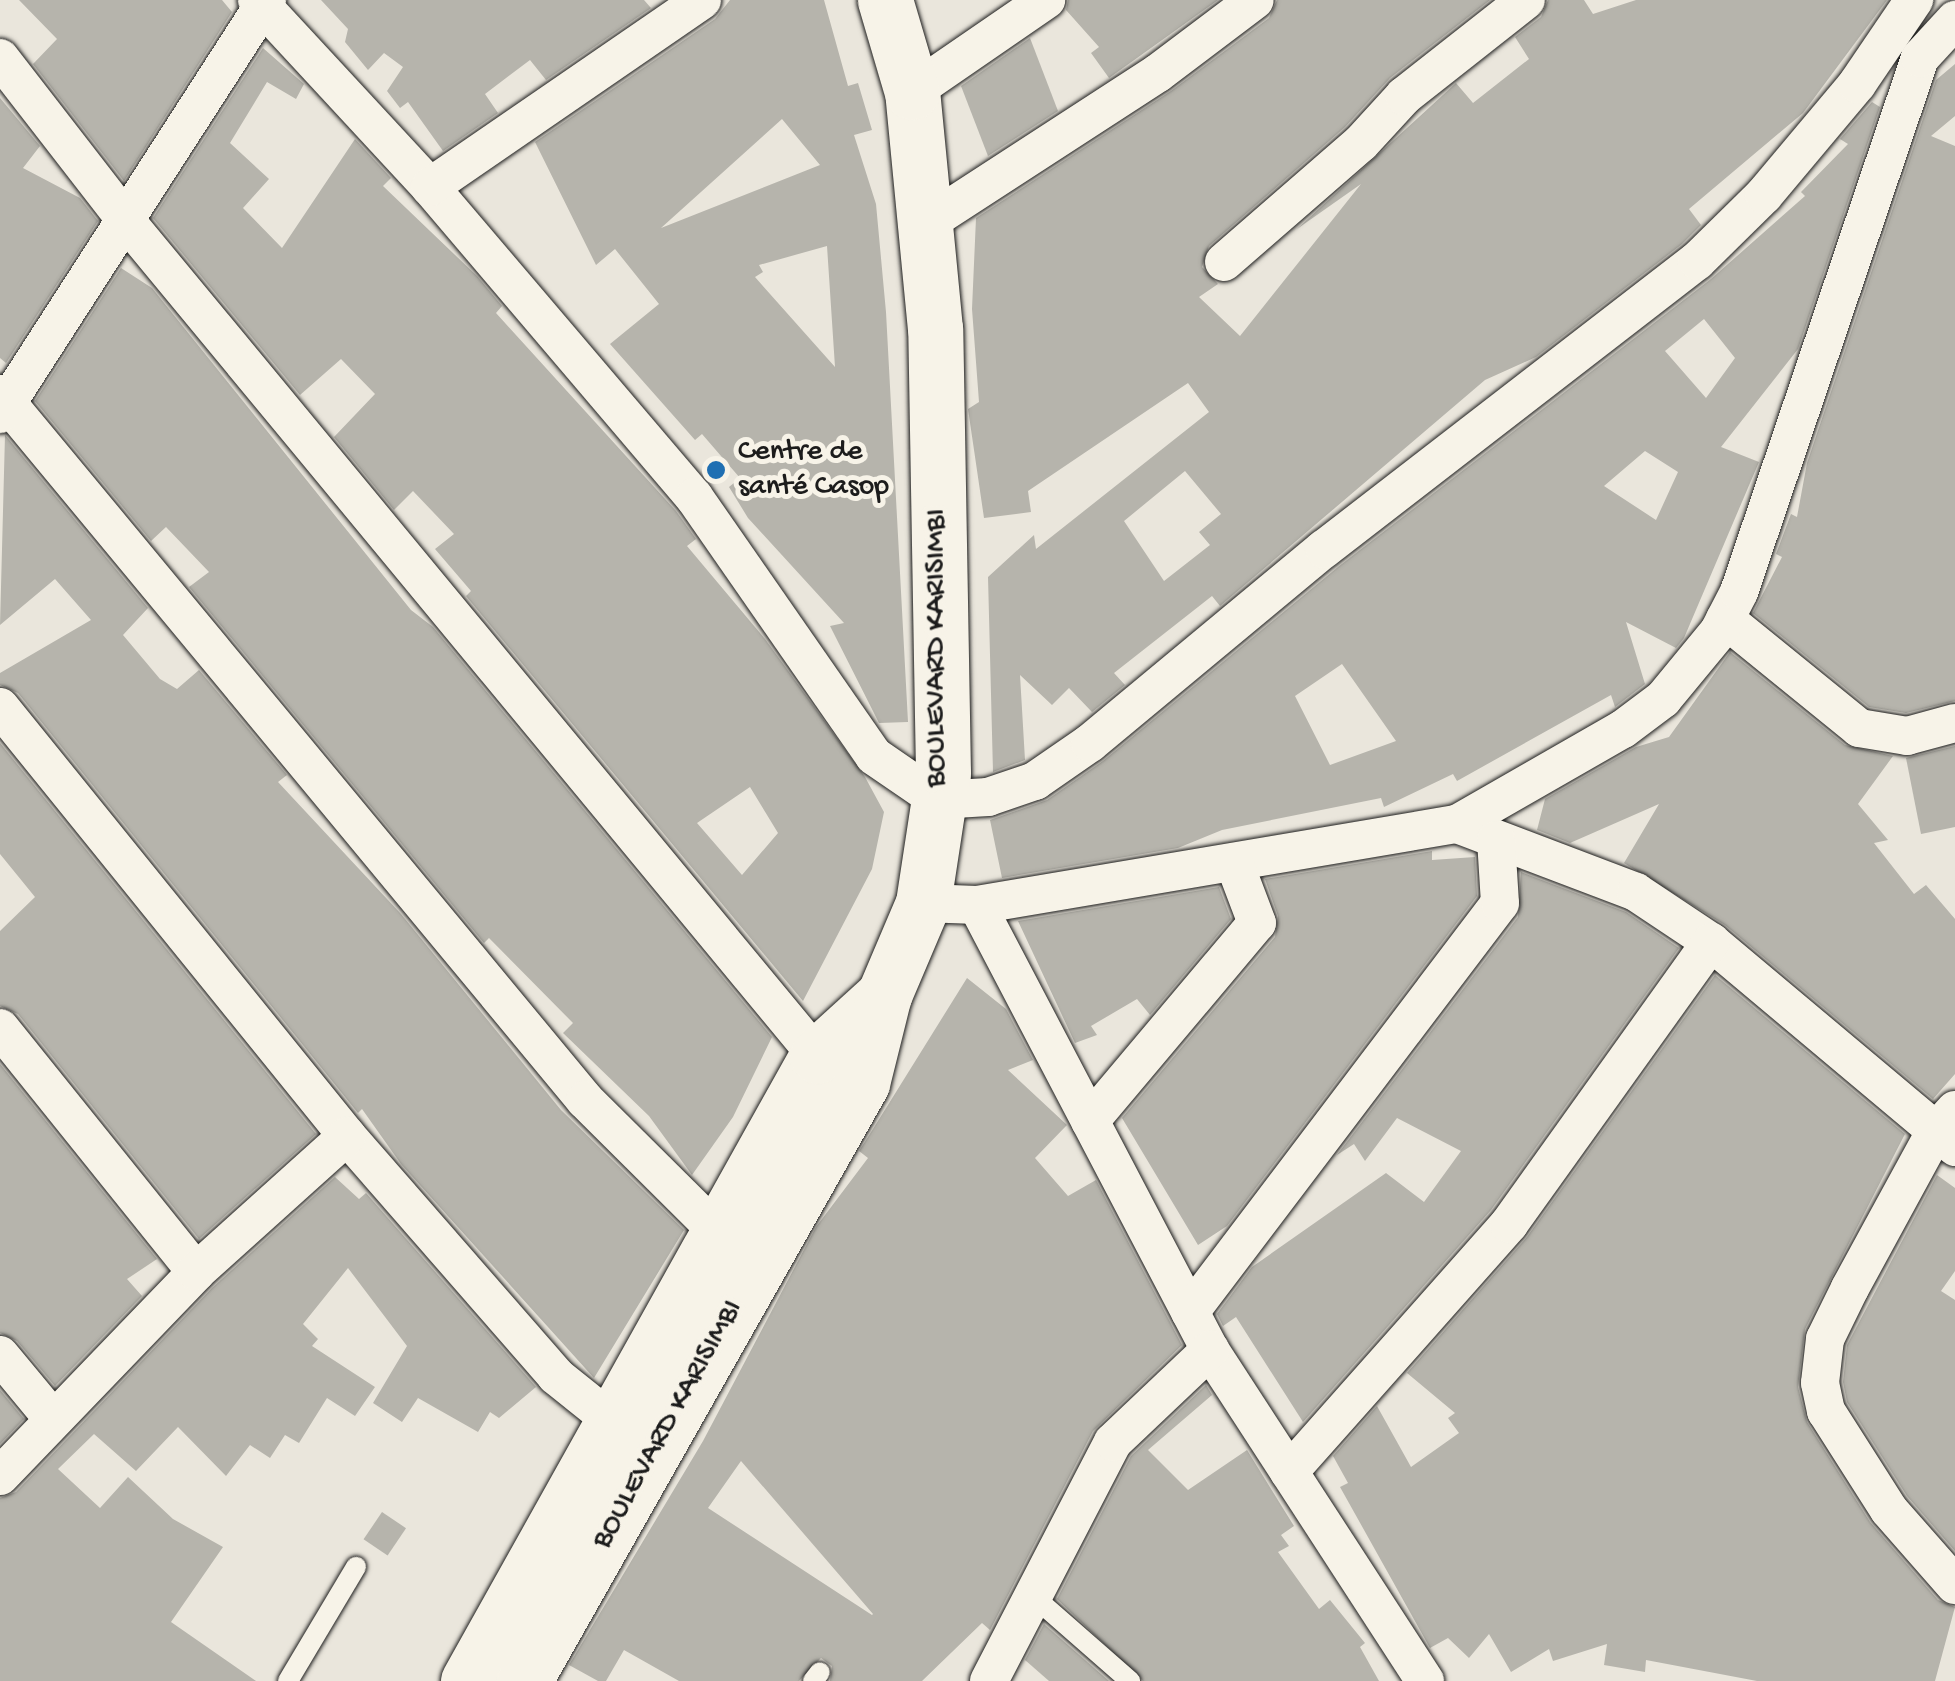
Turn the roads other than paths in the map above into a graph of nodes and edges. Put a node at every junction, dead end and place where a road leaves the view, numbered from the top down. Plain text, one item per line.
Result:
1 (702, 0) edge
2 (885, 0) edge
3 (1046, 0) edge
4 (1255, 0) edge
5 (1526, 0) edge
6 (1914, 0) edge
7 (262, 1) edge
8 (1955, 20) edge
9 (0, 58) edge
10 (912, 92) junction
11 (430, 187) junction
12 (127, 222) junction
13 (927, 224) junction
14 (1224, 262) dead end
15 (2, 404) edge
16 (1725, 619) junction
17 (0, 707) edge
18 (1955, 723) edge
19 (938, 800) junction
20 (1457, 824) junction
21 (1496, 840) junction
22 (1234, 862) junction
23 (923, 903) junction
24 (977, 905) junction
25 (1710, 942) junction
26 (0, 1028) edge
27 (839, 1070) junction
28 (1090, 1120) junction
29 (1948, 1130) edge
30 (348, 1136) junction
31 (716, 1231) junction
32 (196, 1272) junction
33 (1190, 1312) junction
34 (1210, 1350) junction
35 (0, 1355) edge
36 (53, 1419) junction
37 (611, 1420) junction
38 (1289, 1472) junction
39 (0, 1476) edge
40 (356, 1567) dead end
41 (1955, 1585) edge
42 (1033, 1596) junction
43 (538, 1676) edge
44 (1424, 1680) edge
45 (288, 1681) edge
46 (468, 1681) edge
47 (989, 1681) edge
48 (1130, 1681) edge
49 (1458, 1681) edge

1 - 11 street
2 - 10 main road, BOULEVARD KARISIMBI
3 - 10 street
4 - 13 street
5 - 14 street
6 - 19 street
7 - 11 street
7 - 12 street
8 - 16 street
9 - 12 street
10 - 13 main road, BOULEVARD KARISIMBI
11 - 19 street
12 - 15 street
12 - 27 street
13 - 19 main road, BOULEVARD KARISIMBI
15 - 31 street
16 - 18 street
16 - 20 street
17 - 30 street
19 - 23 main road, BOULEVARD KARISIMBI
20 - 21 street
20 - 22 street
21 - 25 street
21 - 33 street
22 - 24 street
22 - 28 street
23 - 24 street
23 - 27 main road, BOULEVARD KARISIMBI
24 - 28 street
25 - 29 street
25 - 38 street
26 - 32 street
27 - 31 main road
27 - 43 main road, BOULEVARD KARISIMBI
28 - 33 street
29 - 41 street
30 - 32 street
30 - 37 street
31 - 37 main road
32 - 36 street
33 - 34 street
34 - 38 street
34 - 42 street
35 - 36 street
36 - 39 street
37 - 46 main road
38 - 44 street
40 - 45 lane
42 - 47 street
42 - 48 lane
44 - 49 street

